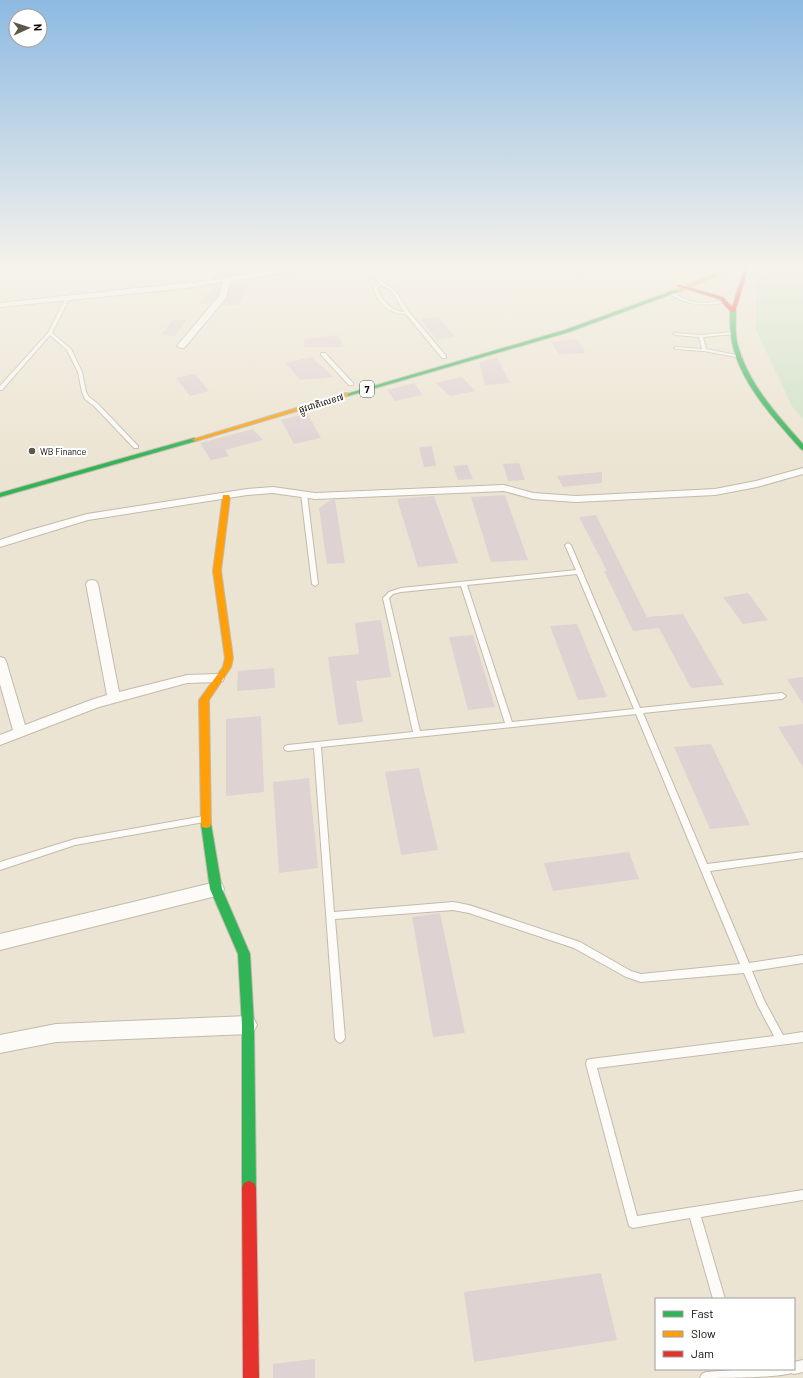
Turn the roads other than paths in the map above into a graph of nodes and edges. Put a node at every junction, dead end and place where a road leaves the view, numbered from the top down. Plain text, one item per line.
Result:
1 (50, 333) joint
2 (192, 333) edge
3 (424, 333) edge
4 (526, 333) edge
5 (559, 333) edge
6 (730, 333) edge
7 (733, 333) edge
8 (675, 334) dead end
9 (701, 336) junction
10 (181, 346) dead end
11 (676, 348) dead end
12 (704, 350) junction
13 (323, 354) dead end
14 (444, 357) junction
15 (740, 357) junction
16 (419, 364) junction
17 (428, 371) junction
18 (350, 384) junction
19 (0, 389) edge
20 (207, 426) junction
21 (218, 433) junction
22 (136, 447) junction
23 (803, 448) edge
24 (803, 471) edge
25 (0, 486) edge
26 (304, 494) junction
27 (0, 495) edge
28 (226, 497) junction
29 (0, 544) edge
30 (568, 545) dead end
31 (579, 572) junction
32 (92, 584) dead end
33 (315, 584) dead end
34 (464, 584) junction
35 (0, 661) edge
36 (218, 678) junction
37 (3, 686) edge
38 (782, 696) dead end
39 (114, 698) junction
40 (638, 711) junction
41 (508, 725) junction
42 (20, 732) junction
43 (417, 735) junction
44 (0, 740) edge
45 (317, 745) junction
46 (288, 748) dead end
47 (205, 819) junction
48 (803, 855) edge
49 (0, 866) edge
50 (704, 868) junction
51 (216, 890) junction
52 (330, 916) junction
53 (0, 942) edge
54 (803, 959) edge
55 (747, 968) junction
56 (248, 1025) junction
57 (803, 1037) edge
58 (340, 1038) dead end
59 (781, 1040) junction
60 (0, 1044) edge
61 (803, 1195) edge
62 (694, 1213) junction
63 (719, 1298) edge
64 (771, 1370) edge
65 (740, 1372) edge
66 (251, 1378) edge
67 (706, 1378) edge

1 - 19 lane
1 - 22 lane
2 - 10 street
3 - 14 lane
4 - 14 main road, ផ្លូវជាតិលេខ៧ / 7
5 - 17 main road, ផ្លូវជាតិលេខ៧ / 7
6 - 9 lane
7 - 15 main road
8 - 9 lane
9 - 12 lane
11 - 12 lane
12 - 15 lane
13 - 18 lane
14 - 16 main road, ផ្លូវជាតិលេខ៧ / 7
15 - 23 main road
16 - 17 main road
16 - 18 main road, ផ្លូវជាតិលេខ៧ / 7
17 - 21 main road, ផ្លូវជាតិលេខ៧ / 7
18 - 20 main road, ផ្លូវជាតិលេខ៧ / 7
20 - 21 main road
20 - 22 main road, ផ្លូវជាតិលេខ៧ / 7
21 - 27 main road, ផ្លូវជាតិលេខ៧ / 7
22 - 25 main road, ផ្លូវជាតិលេខ៧ / 7
24 - 26 street
26 - 28 street
26 - 33 lane
28 - 29 street
28 - 36 main road
30 - 31 lane
31 - 34 lane
31 - 40 lane
32 - 39 street
34 - 41 lane
34 - 43 lane
35 - 37 street
36 - 39 street
36 - 47 main road
37 - 42 street
38 - 40 lane
39 - 42 street
40 - 41 lane
40 - 50 lane
41 - 43 lane
42 - 44 street
43 - 45 lane
45 - 46 lane
45 - 52 lane
47 - 49 lane
47 - 51 main road
48 - 50 lane
50 - 55 lane
51 - 53 street
51 - 56 main road
52 - 55 lane
52 - 58 lane
54 - 55 lane
55 - 59 lane
56 - 60 street
56 - 66 main road
57 - 59 lane
59 - 62 lane
61 - 62 lane
62 - 63 lane
64 - 65 lane
65 - 67 lane

